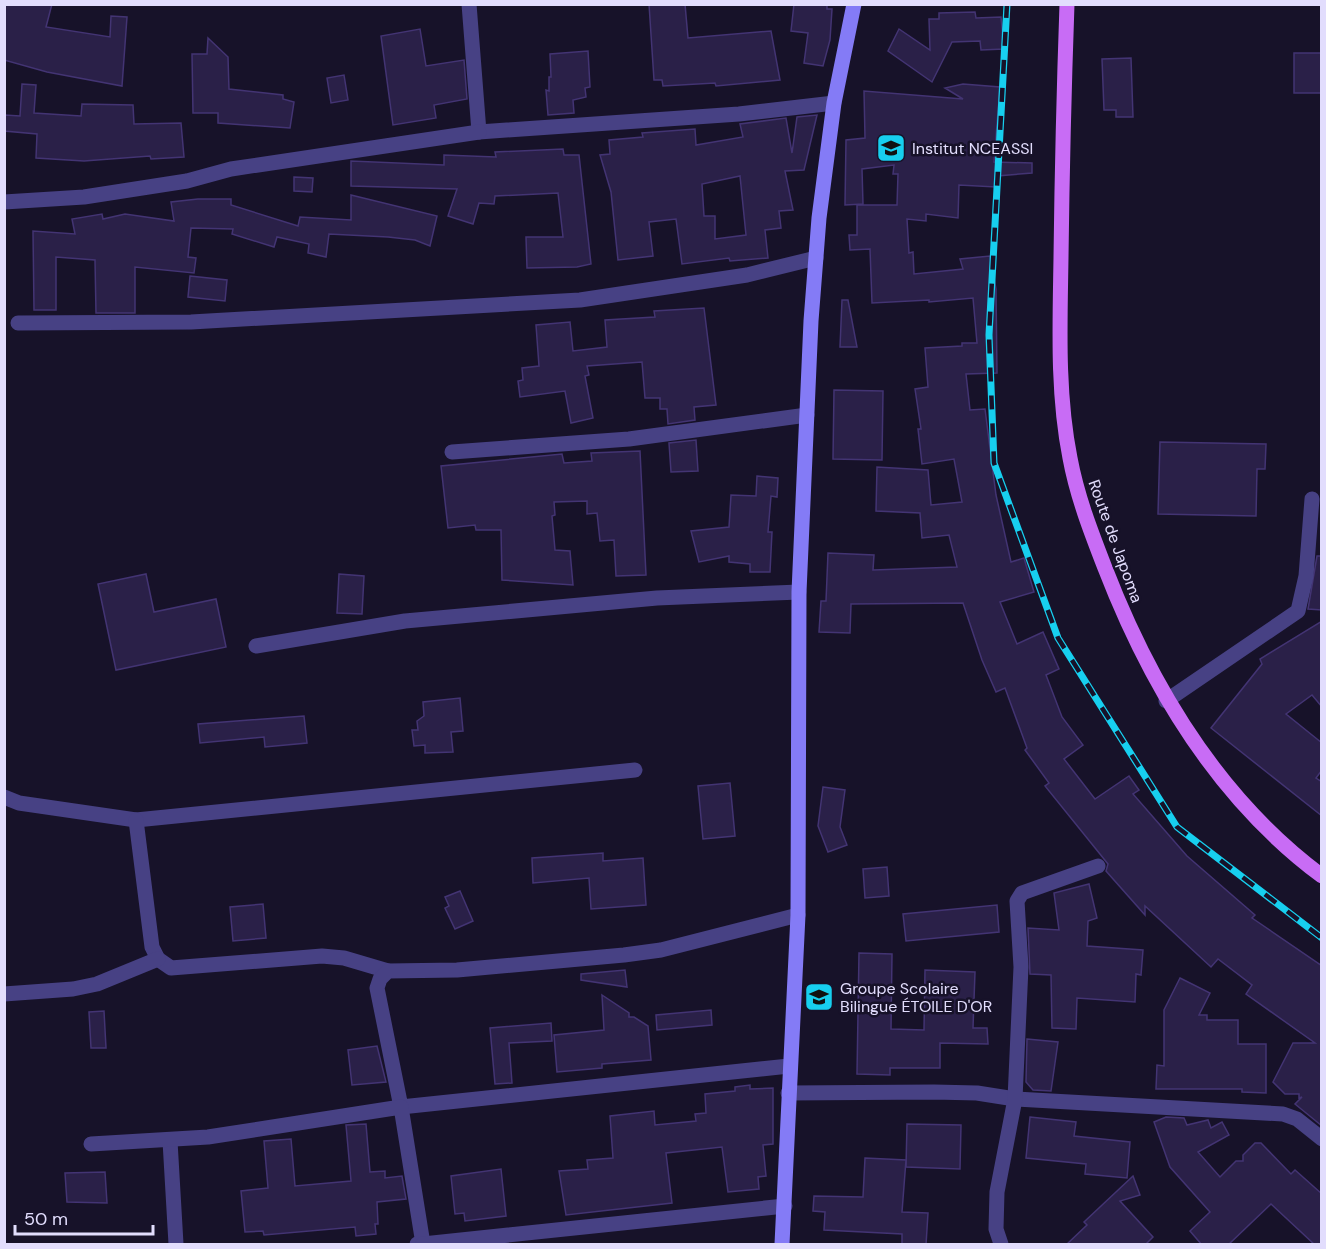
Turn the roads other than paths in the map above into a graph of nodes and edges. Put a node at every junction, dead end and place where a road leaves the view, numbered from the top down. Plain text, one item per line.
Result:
1 (469, 4) edge
2 (854, 4) edge
3 (1067, 4) edge
4 (834, 103) junction
5 (479, 132) junction
6 (4, 202) edge
7 (816, 258) junction
8 (18, 323) dead end
9 (807, 415) junction
10 (452, 452) dead end
11 (1312, 499) dead end
12 (799, 592) junction
13 (256, 646) dead end
14 (1166, 701) junction
15 (635, 770) dead end
16 (4, 796) edge
17 (136, 820) junction
18 (1098, 866) dead end
19 (1322, 876) edge
20 (798, 915) junction
21 (158, 959) junction
22 (388, 971) junction
23 (4, 994) edge
24 (789, 1066) junction
25 (788, 1093) junction
26 (1015, 1099) junction
27 (401, 1107) junction
28 (1322, 1140) edge
29 (170, 1141) junction
30 (91, 1144) dead end
31 (785, 1206) junction
32 (423, 1244) edge
33 (176, 1245) edge
34 (417, 1245) edge
35 (782, 1245) edge
36 (1001, 1245) edge

1 - 5 street
2 - 4 main road
3 - 14 main road, Route de Japoma
4 - 5 street
4 - 7 main road
5 - 6 street
7 - 8 street
7 - 9 main road
9 - 10 street
9 - 12 main road
11 - 14 street
12 - 13 street
12 - 20 main road
14 - 19 main road, Route de Japoma
15 - 17 street
16 - 17 street
17 - 21 street
18 - 26 street
20 - 22 street
20 - 24 main road
21 - 22 street
21 - 23 street
22 - 27 street
24 - 25 main road
24 - 27 street
25 - 26 street
25 - 31 main road
26 - 28 street
26 - 36 street
27 - 29 street
27 - 32 street
29 - 30 street
29 - 33 street
31 - 32 street
31 - 35 main road
32 - 34 street

